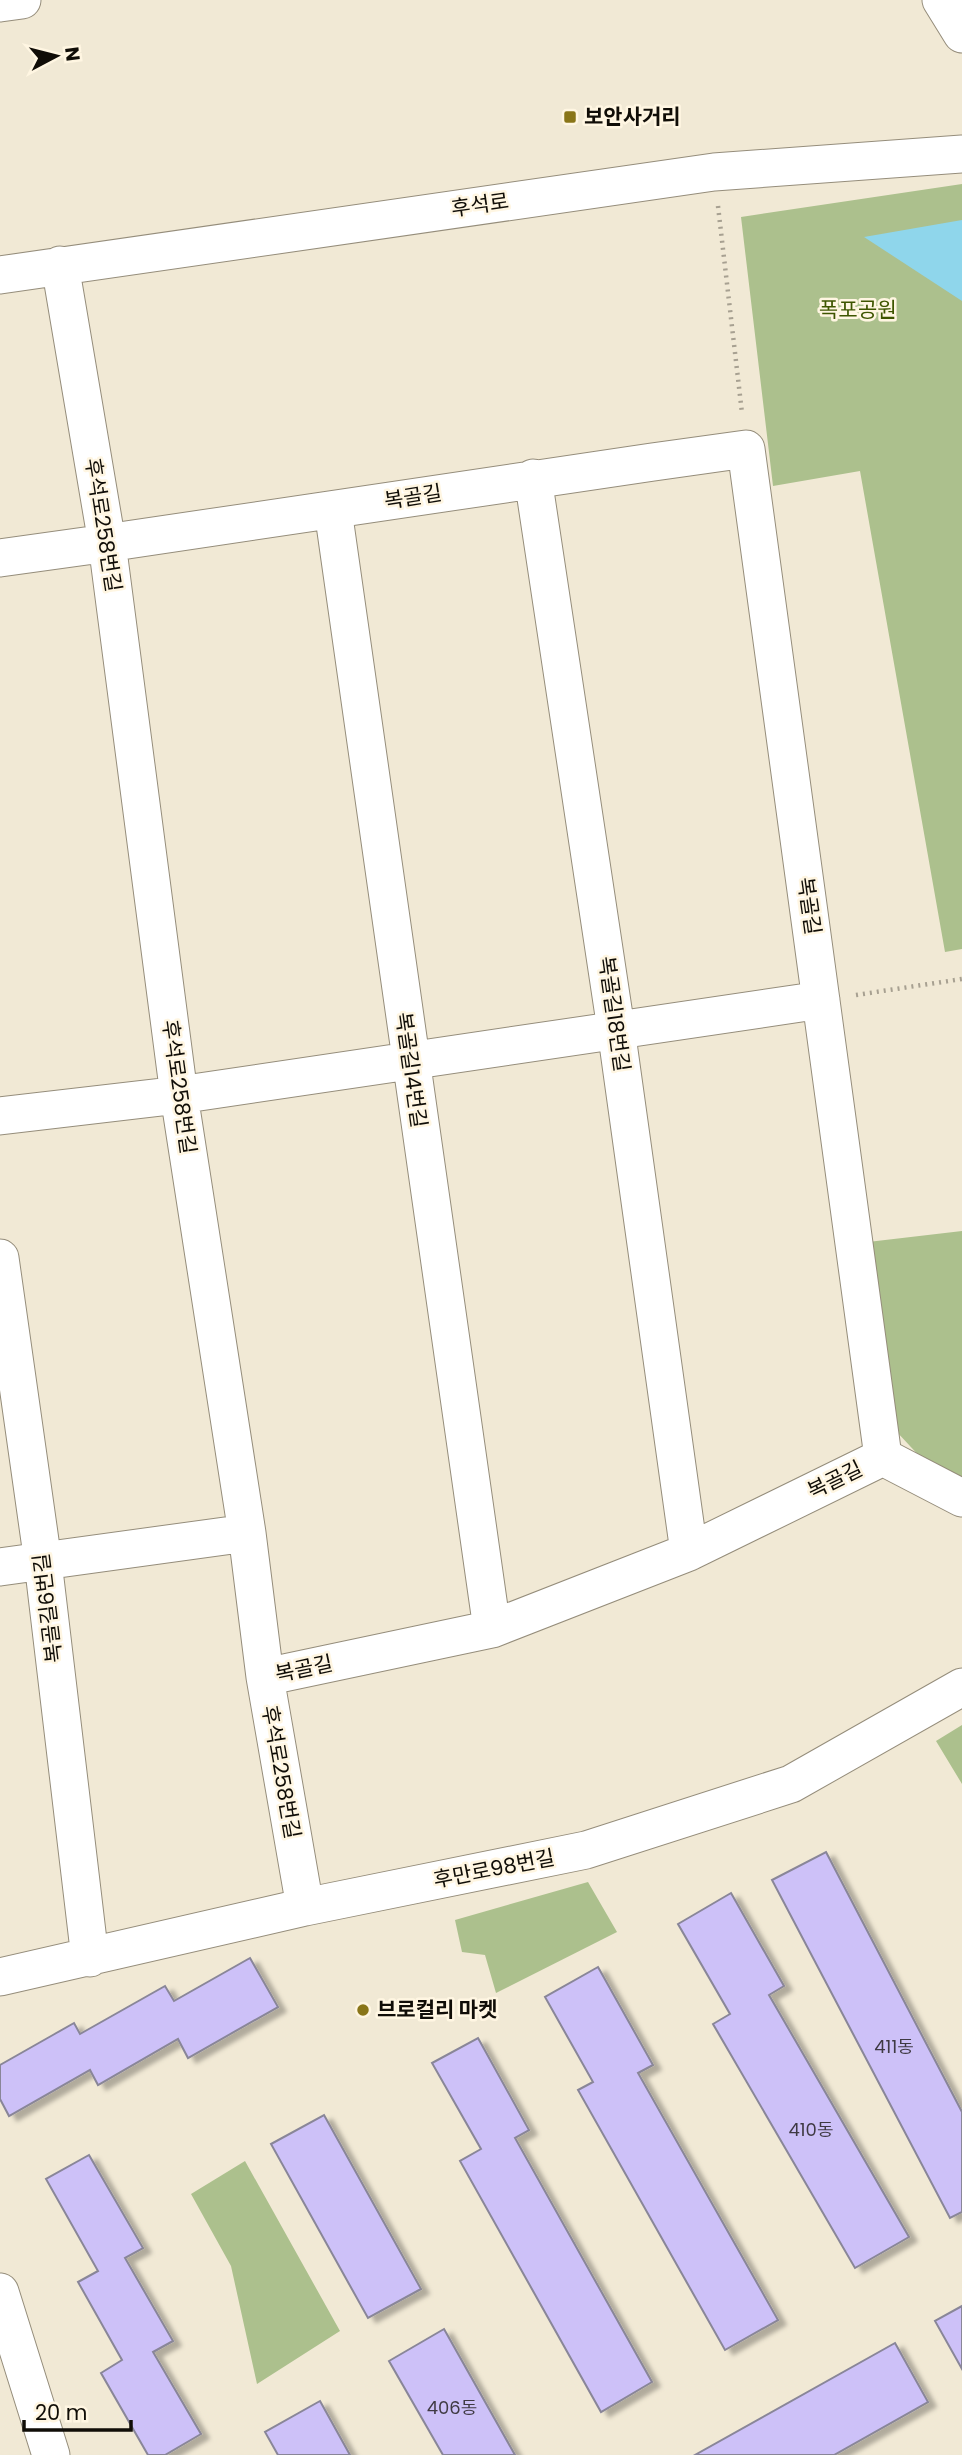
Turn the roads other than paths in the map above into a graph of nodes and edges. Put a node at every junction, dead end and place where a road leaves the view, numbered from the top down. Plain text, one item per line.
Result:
1 (22, 0) edge
2 (941, 0) edge
3 (0, 3) edge
4 (962, 34) edge
5 (962, 154) edge
6 (60, 265) junction
7 (0, 275) edge
8 (533, 478) junction
9 (333, 510) junction
10 (107, 543) junction
11 (0, 558) edge
12 (821, 1000) junction
13 (616, 1029) junction
14 (410, 1060) junction
15 (179, 1095) junction
16 (0, 1116) edge
17 (0, 1258) edge
18 (883, 1457) junction
19 (962, 1498) edge
20 (247, 1533) junction
21 (689, 1552) junction
22 (43, 1562) junction
23 (0, 1567) edge
24 (492, 1629) junction
25 (265, 1677) junction
26 (962, 1688) edge
27 (305, 1907) junction
28 (90, 1958) junction
29 (0, 1978) edge
30 (0, 2292) edge
31 (51, 2455) edge

1 - 3 street
2 - 4 street
5 - 6 street, 후석로
6 - 7 street, 후석로
6 - 10 street, 후석로258번길
8 - 9 street, 복골길
8 - 12 street, 복골길
8 - 13 street, 복골길18번길
9 - 10 street, 복골길
9 - 14 street, 복골길14번길
10 - 11 street, 복골길
10 - 15 street, 후석로258번길
12 - 13 street
12 - 18 street, 복골길
13 - 14 street
13 - 21 street, 복골길18번길
14 - 15 street
14 - 24 street, 복골길14번길
15 - 16 street
15 - 20 street, 후석로258번길
17 - 22 street, 복골길6번길
18 - 19 street
18 - 21 street, 복골길
20 - 22 street
20 - 25 street, 후석로258번길
21 - 24 street, 복골길
22 - 23 street
22 - 28 street, 복골길6번길
24 - 25 street, 복골길
25 - 27 street, 후석로258번길
26 - 27 street, 후만로98번길
27 - 28 street, 후만로98번길
28 - 29 street, 후만로98번길
30 - 31 street

